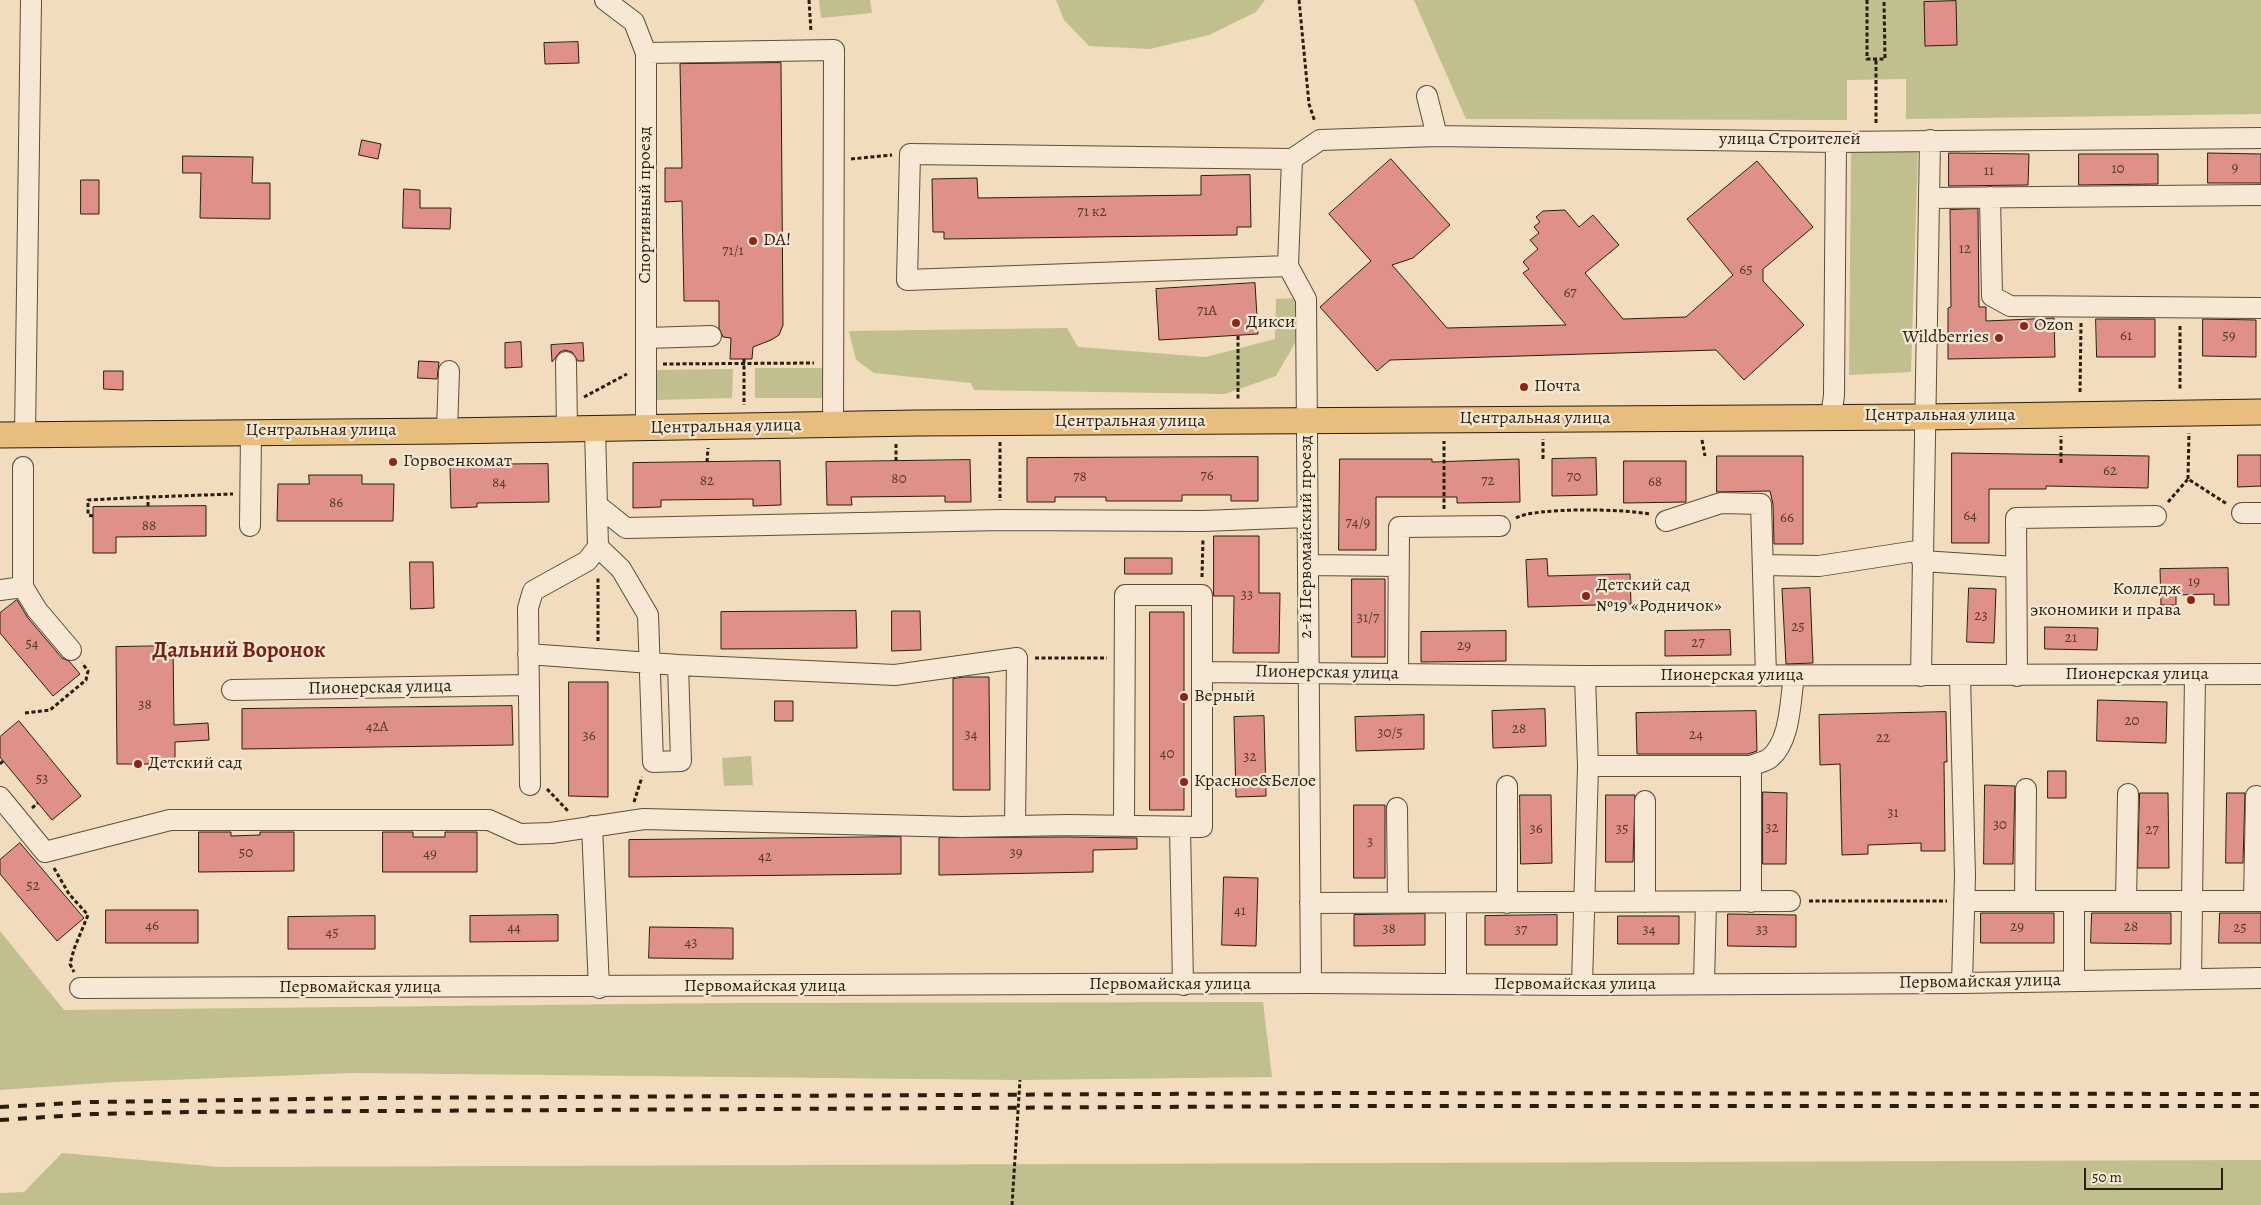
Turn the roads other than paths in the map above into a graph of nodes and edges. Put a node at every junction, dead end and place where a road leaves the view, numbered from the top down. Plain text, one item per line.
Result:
1 (31, 0) edge
2 (605, 0) edge
3 (621, 0) edge
4 (634, 22) junction
5 (646, 53) junction
6 (1426, 96) dead end
7 (1437, 136) junction
8 (2261, 138) edge
9 (1930, 140) junction
10 (1836, 142) junction
11 (1292, 159) junction
12 (2261, 195) edge
13 (1990, 197) junction
14 (1929, 198) junction
15 (1288, 266) junction
16 (2261, 308) edge
17 (711, 336) dead end
18 (646, 338) junction
19 (566, 362) dead end
20 (449, 371) dead end
21 (2261, 412) edge
22 (1832, 417) junction
23 (1925, 417) junction
24 (567, 418) junction
25 (1306, 421) junction
26 (833, 426) junction
27 (646, 427) junction
28 (595, 428) junction
29 (251, 431) junction
30 (447, 431) junction
31 (0, 435) edge
32 (25, 435) junction
33 (23, 467) dead end
34 (597, 505) junction
35 (2156, 516) road end
36 (1307, 517) junction
37 (1666, 521) road end
38 (250, 526) dead end
39 (1500, 526) road end
40 (598, 547) junction
41 (1923, 555) junction
42 (1308, 565) junction
43 (1763, 565) junction
44 (1398, 566) junction
45 (2016, 567) junction
46 (23, 587) junction
47 (0, 590) edge
48 (72, 650) road end
49 (528, 654) junction
50 (651, 663) junction
51 (678, 665) junction
52 (1202, 672) junction
53 (1308, 672) junction
54 (1398, 674) junction
55 (2261, 674) edge
56 (2195, 675) junction
57 (1585, 676) junction
58 (1766, 676) junction
59 (1794, 676) junction
60 (1921, 676) junction
61 (1960, 676) junction
62 (2017, 676) junction
63 (528, 685) junction
64 (232, 690) dead end
65 (1588, 766) junction
66 (1752, 766) junction
67 (538, 786) road end
68 (1507, 786) dead end
69 (2026, 789) dead end
70 (2128, 794) dead end
71 (2256, 796) dead end
72 (0, 797) edge
73 (1645, 801) dead end
74 (1397, 808) dead end
75 (585, 820) junction
76 (1015, 826) junction
77 (1124, 826) junction
78 (1180, 828) junction
79 (1790, 901) road end
80 (1964, 901) junction
81 (2025, 901) junction
82 (2074, 901) junction
83 (2126, 901) junction
84 (2192, 901) junction
85 (2257, 901) edge
86 (1507, 902) junction
87 (1584, 902) junction
88 (1645, 902) junction
89 (1706, 902) junction
90 (1751, 902) junction
91 (1310, 903) junction
92 (1398, 903) junction
93 (1456, 903) junction
94 (2261, 978) edge
95 (2191, 979) junction
96 (2074, 981) junction
97 (78, 983) road end
98 (1311, 983) junction
99 (1962, 983) junction
100 (1456, 984) junction
101 (1704, 984) junction
102 (1183, 985) junction
103 (1582, 985) junction
104 (599, 988) junction

1 - 32 street
2 - 4 street
3 - 4 street, Спортивный проезд
4 - 5 street, Спортивный проезд
5 - 18 street, Спортивный проезд
5 - 26 street
6 - 7 street
7 - 10 street, улица Строителей
7 - 11 street, улица Строителей
8 - 9 street, улица Строителей
9 - 10 street, улица Строителей
9 - 14 street
10 - 22 street
11 - 15 street
11 - 15 street
12 - 13 street
13 - 14 street
13 - 16 street
14 - 23 street
15 - 25 street, 2-й Первомайский проезд
17 - 18 street
18 - 27 street, Спортивный проезд
19 - 24 street
20 - 30 street
21 - 23 main road, Центральная улица
22 - 23 main road, Центральная улица
22 - 25 main road, Центральная улица
23 - 41 street
24 - 28 main road, Центральная улица
24 - 30 main road, Центральная улица
25 - 26 main road, Центральная улица
25 - 36 street, 2-й Первомайский проезд
26 - 27 main road, Центральная улица
27 - 28 main road, Центральная улица
28 - 34 street
29 - 30 main road, Центральная улица
29 - 32 main road, Центральная улица
29 - 38 street
31 - 32 main road, Центральная улица
33 - 46 street
34 - 36 street
34 - 40 street
35 - 45 street
36 - 42 street, 2-й Первомайский проезд
37 - 43 street
39 - 44 street
40 - 49 street
40 - 50 street
41 - 43 street
41 - 45 street
41 - 60 street
42 - 44 street
42 - 53 street, 2-й Первомайский проезд
43 - 58 street
44 - 54 street
45 - 62 street
46 - 47 street
46 - 48 street
49 - 50 street
49 - 63 street
50 - 51 street
50 - 51 street
51 - 76 street
52 - 53 street, Пионерская улица
52 - 77 street
52 - 78 street
53 - 54 street, Пионерская улица
53 - 91 street, 2-й Первомайский проезд
54 - 57 street, Пионерская улица
55 - 56 street, Пионерская улица
56 - 62 street, Пионерская улица
56 - 84 street
57 - 58 street, Пионерская улица
57 - 65 street
58 - 59 street, Пионерская улица
59 - 60 street, Пионерская улица
59 - 66 street
60 - 61 street, Пионерская улица
61 - 62 street, Пионерская улица
61 - 80 street
63 - 64 street, Пионерская улица
63 - 67 street
65 - 66 street
65 - 87 street
66 - 90 street
68 - 86 street
69 - 81 street
70 - 83 street
71 - 85 street
72 - 75 street
73 - 88 street
74 - 92 street
75 - 76 street
75 - 104 street
76 - 77 street
77 - 78 street
78 - 102 street
79 - 90 street
80 - 81 street
80 - 99 street
81 - 82 street
82 - 83 street
82 - 96 street
83 - 84 street
84 - 85 street
84 - 95 street
86 - 87 street
86 - 93 street
87 - 88 street
87 - 103 street
88 - 89 street
89 - 90 street
89 - 101 street
91 - 92 street
91 - 98 street, 2-й Первомайский проезд
92 - 93 street
93 - 100 street
94 - 95 street, Первомайская улица
95 - 96 street, Первомайская улица
96 - 99 street, Первомайская улица
97 - 104 street, Первомайская улица
98 - 100 street, Первомайская улица
98 - 102 street, Первомайская улица
99 - 101 street, Первомайская улица
100 - 103 street, Первомайская улица
101 - 103 street, Первомайская улица
102 - 104 street, Первомайская улица

